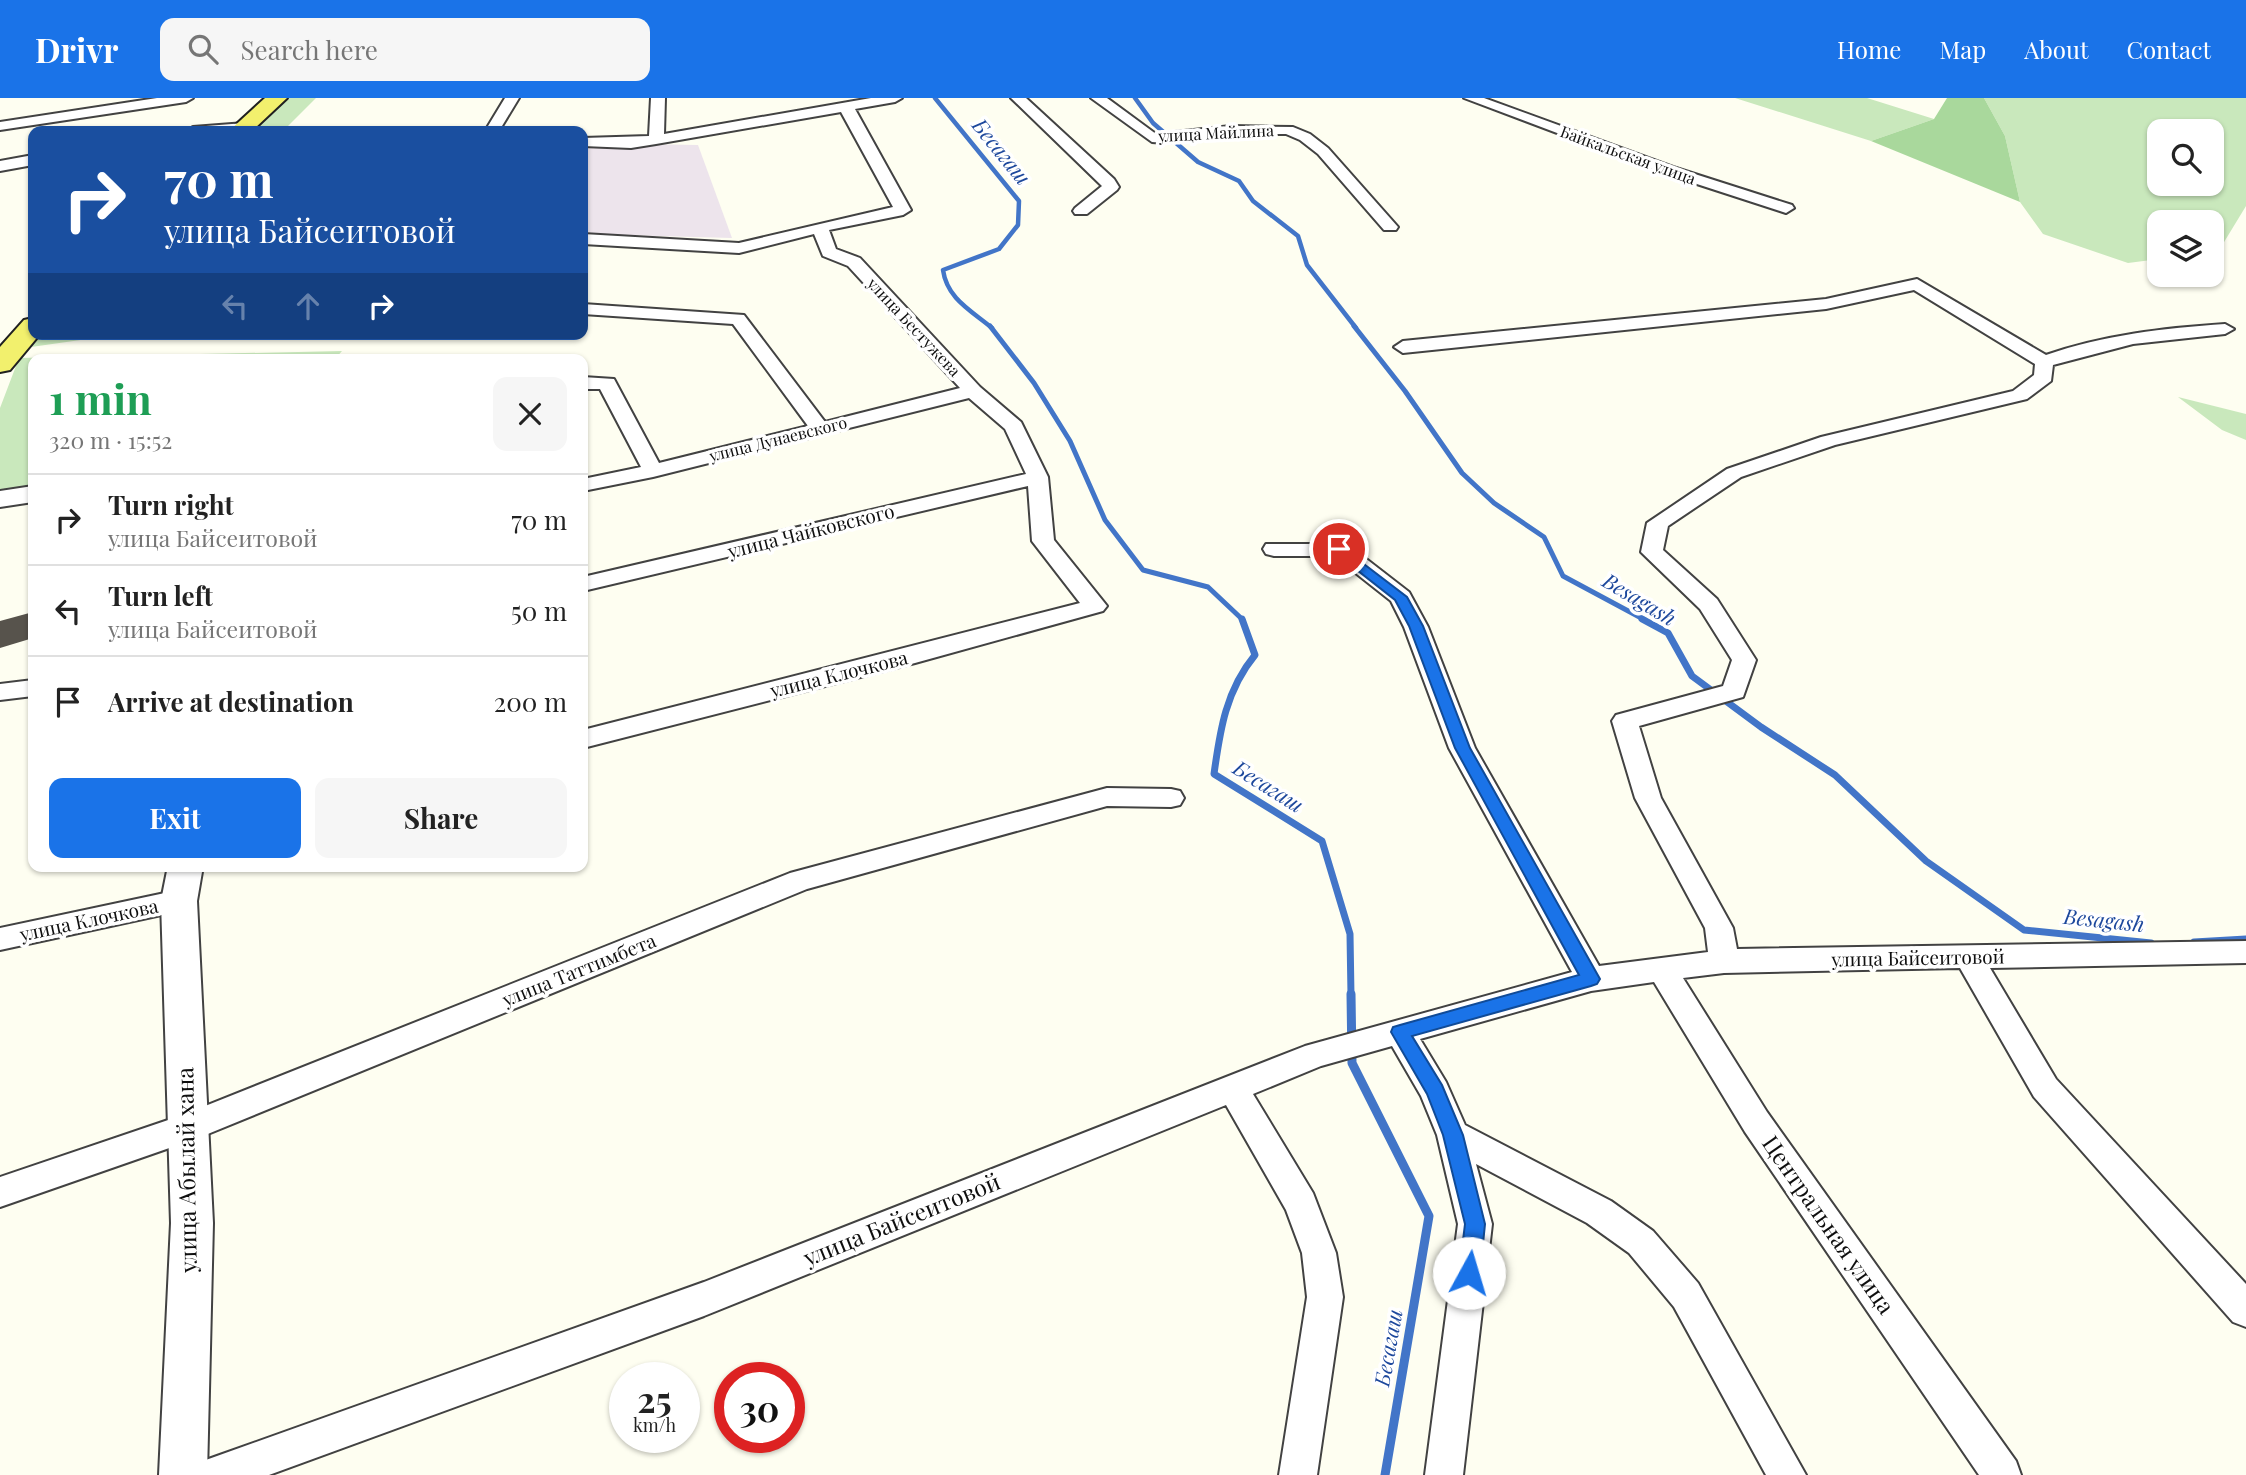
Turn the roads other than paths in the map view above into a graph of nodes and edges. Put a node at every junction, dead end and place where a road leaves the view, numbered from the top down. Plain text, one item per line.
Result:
1 (186, 98) edge
2 (277, 98) edge
3 (512, 98) edge
4 (658, 98) edge
5 (895, 98) edge
6 (1018, 98) edge
7 (1098, 98) edge
8 (1471, 98) edge
9 (845, 107) junction
10 (0, 126) edge
11 (246, 126) edge
12 (495, 126) edge
13 (656, 140) junction
14 (588, 142) edge
15 (28, 160) edge
16 (0, 166) edge
17 (1786, 208) dead end
18 (1082, 211) dead end
19 (1390, 227) dead end
20 (820, 228) junction
21 (588, 239) edge
22 (588, 309) edge
23 (2225, 329) dead end
24 (28, 332) edge
25 (1403, 348) dead end
26 (2044, 362) junction
27 (0, 364) edge
28 (588, 383) edge
29 (973, 391) junction
30 (820, 429) junction
31 (653, 471) junction
32 (1038, 477) junction
33 (588, 484) edge
34 (28, 495) edge
35 (0, 499) edge
36 (1275, 549) dead end
37 (588, 583) edge
38 (1095, 606) joint
39 (28, 689) edge
40 (0, 692) edge
41 (588, 738) edge
42 (1171, 798) dead end
43 (182, 883) edge
44 (0, 939) edge
45 (2246, 952) edge
46 (1969, 958) junction
47 (1724, 961) junction
48 (1662, 970) junction
49 (1591, 979) junction
50 (1387, 1035) junction
51 (1233, 1088) junction
52 (187, 1128) junction
53 (1453, 1135) junction
54 (0, 1192) edge
55 (2246, 1310) edge
56 (183, 1475) edge
57 (217, 1475) edge
58 (1298, 1475) edge
59 (1444, 1475) edge
60 (1787, 1475) edge
61 (2002, 1475) edge

1 - 10 street
2 - 11 main road
3 - 12 street
4 - 13 street
5 - 9 street
6 - 18 street
7 - 19 street, улица Майлина
8 - 17 street, Байкальская улица
9 - 13 street
9 - 20 street
13 - 14 street
15 - 16 street
20 - 21 street
20 - 29 street, улица Бестужева
22 - 30 street
23 - 26 street
24 - 27 main road
25 - 26 street
26 - 47 street
28 - 31 street
29 - 30 street, улица Дунаевского
29 - 32 street, улица Бестужева
30 - 31 street, улица Дунаевского
31 - 33 street, улица Дунаевского
32 - 37 street, улица Чайковского
32 - 38 street, улица Бестужева
34 - 35 street
36 - 49 street
38 - 41 street, улица Клочкова
39 - 40 street
42 - 52 street, улица Таттимбета
43 - 44 street, улица Клочкова
43 - 52 street, улица Абылай хана
45 - 46 street, улица Байсеитовой
46 - 47 street, улица Байсеитовой
46 - 55 street
47 - 48 street, улица Байсеитовой
48 - 49 street, улица Байсеитовой
48 - 61 street, Центральная улица
49 - 50 street, улица Байсеитовой
50 - 51 street, улица Байсеитовой
50 - 53 street
51 - 57 street, улица Байсеитовой
51 - 58 street
52 - 54 street, улица Таттимбета
52 - 56 street, улица Абылай хана
53 - 59 street
53 - 60 street

